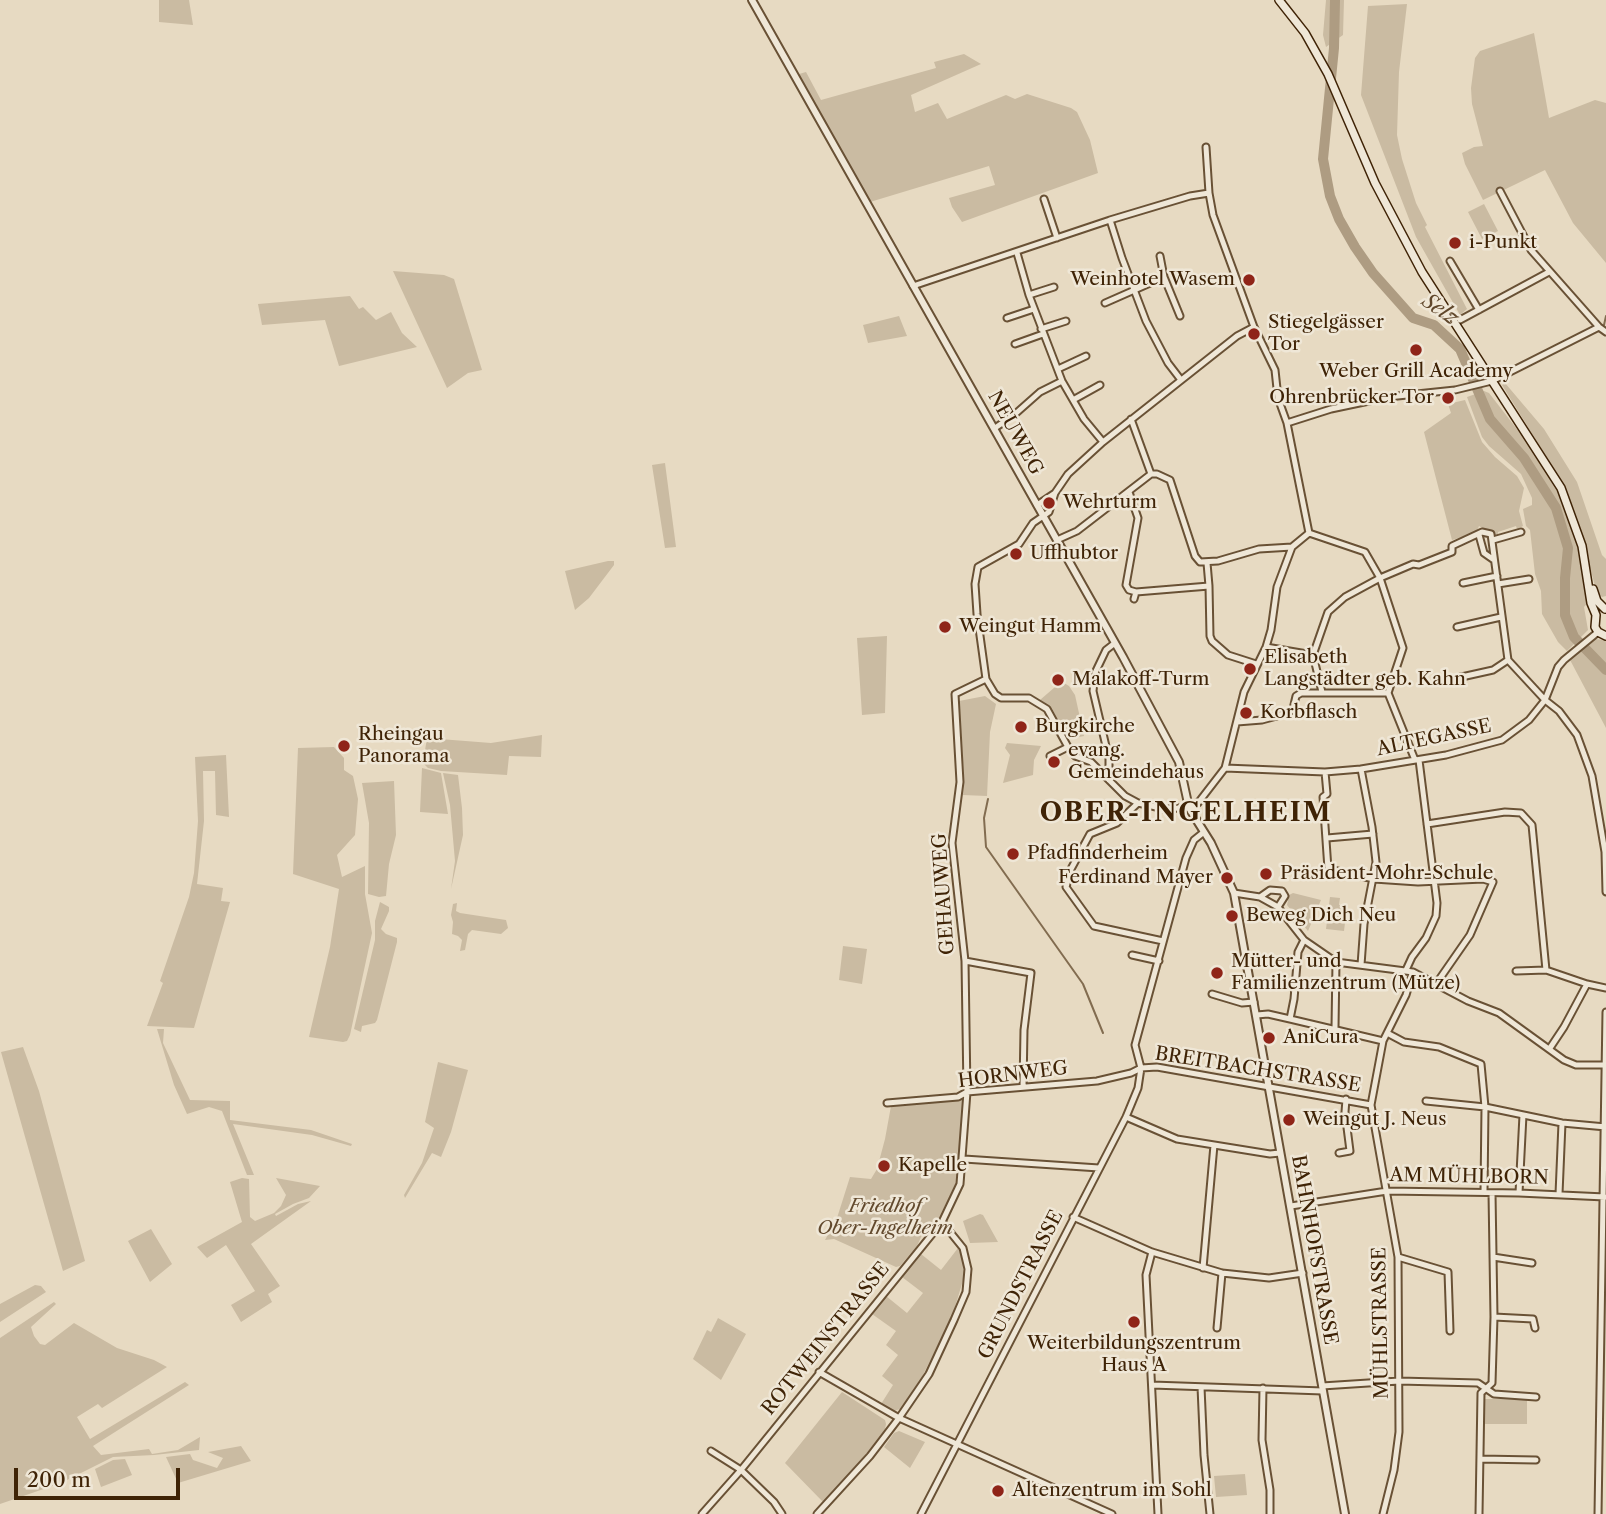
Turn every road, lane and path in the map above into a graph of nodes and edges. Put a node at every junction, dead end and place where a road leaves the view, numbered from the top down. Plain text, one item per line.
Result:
1 (752, 0) edge
2 (1279, 0) edge
3 (1206, 147) dead end
4 (1500, 191) dead end
5 (1209, 193) junction
6 (1044, 199) dead end
7 (1110, 220) junction
8 (1056, 238) junction
9 (1017, 253) junction
10 (1160, 256) dead end
11 (1450, 261) dead end
12 (1549, 272) junction
13 (1164, 277) junction
14 (913, 286) junction
15 (1054, 287) dead end
16 (1133, 289) junction
17 (1029, 295) junction
18 (1105, 303) dead end
19 (1034, 309) junction
20 (1479, 310) junction
21 (1180, 316) dead end
22 (1007, 318) dead end
23 (1460, 320) dead end
24 (1066, 321) dead end
25 (1254, 327) junction
26 (1599, 327) junction
27 (1042, 331) junction
28 (1606, 332) edge
29 (1015, 344) dead end
30 (1086, 356) dead end
31 (1058, 369) junction
32 (1181, 380) junction
33 (1062, 381) junction
34 (1492, 382) junction
35 (1100, 384) dead end
36 (1073, 400) junction
37 (1131, 419) junction
38 (1287, 423) junction
39 (995, 428) junction
40 (1103, 442) junction
41 (1151, 474) junction
42 (1129, 492) junction
43 (1055, 493) junction
44 (1037, 505) junction
45 (1043, 516) junction
46 (1521, 532) dead end
47 (1309, 533) junction
48 (1479, 535) junction
49 (1057, 540) junction
50 (1493, 540) junction
51 (1292, 547) junction
52 (1494, 560) junction
53 (1207, 563) junction
54 (1586, 565) junction
55 (1497, 576) junction
56 (1380, 578) junction
57 (1529, 579) dead end
58 (1463, 583) dead end
59 (1498, 584) junction
60 (1209, 586) junction
61 (1136, 592) junction
62 (1134, 599) dead end
63 (1605, 609) edge
64 (1596, 615) junction
65 (1502, 617) junction
66 (1457, 627) dead end
67 (1602, 634) edge
68 (1115, 643) junction
69 (1266, 647) junction
70 (1313, 655) junction
71 (1508, 660) junction
72 (1256, 664) junction
73 (1457, 678) dead end
74 (986, 679) junction
75 (1322, 692) junction
76 (1388, 693) junction
77 (1545, 700) junction
78 (1237, 722) junction
79 (1068, 747) junction
80 (1049, 756) dead end
81 (1417, 760) junction
82 (1225, 768) junction
83 (1361, 769) junction
84 (1325, 772) junction
85 (1109, 780) junction
86 (1125, 796) junction
87 (1138, 803) junction
88 (1189, 808) junction
89 (1127, 813) junction
90 (1427, 824) junction
91 (1204, 832) junction
92 (1373, 834) junction
93 (1327, 838) junction
94 (1605, 860) edge
95 (1374, 879) junction
96 (1436, 882) junction
97 (1606, 892) edge
98 (1234, 893) junction
99 (1260, 897) junction
100 (1278, 907) junction
101 (1304, 940) junction
102 (1163, 941) junction
103 (1132, 954) dead end
104 (965, 961) junction
105 (1158, 961) junction
106 (1336, 962) junction
107 (1362, 965) junction
108 (1406, 970) junction
109 (1546, 970) junction
110 (1516, 971) dead end
111 (1413, 972) junction
112 (1436, 984) junction
113 (1587, 984) junction
114 (1606, 988) edge
115 (1212, 994) dead end
116 (1254, 1002) junction
117 (1606, 1012) edge
118 (1256, 1015) junction
119 (1290, 1018) junction
120 (1335, 1028) junction
121 (1387, 1033) junction
122 (1383, 1041) junction
123 (1549, 1048) junction
124 (1606, 1065) edge
125 (1141, 1068) junction
126 (1267, 1085) junction
127 (1023, 1087) junction
128 (967, 1092) junction
129 (1346, 1099) junction
130 (1426, 1101) dead end
131 (887, 1103) dead end
132 (1371, 1105) junction
133 (1485, 1107) junction
134 (1523, 1115) junction
135 (1126, 1117) junction
136 (1562, 1123) junction
137 (1605, 1127) edge
138 (1214, 1145) junction
139 (1280, 1153) junction
140 (1339, 1153) dead end
141 (964, 1159) junction
142 (1099, 1168) junction
143 (1387, 1191) junction
144 (1484, 1192) junction
145 (1492, 1193) junction
146 (1519, 1193) junction
147 (1559, 1194) junction
148 (1605, 1197) edge
149 (1291, 1206) junction
150 (1073, 1217) junction
151 (942, 1222) junction
152 (1152, 1252) junction
153 (1398, 1257) junction
154 (1493, 1257) junction
155 (1532, 1263) dead end
156 (1203, 1268) junction
157 (1605, 1269) edge
158 (1222, 1273) junction
159 (1303, 1273) junction
160 (1603, 1316) edge
161 (1494, 1317) junction
162 (1217, 1328) dead end
163 (1535, 1328) dead end
164 (1450, 1331) dead end
165 (1603, 1359) edge
166 (819, 1372) junction
167 (1399, 1381) junction
168 (1152, 1385) junction
169 (1201, 1387) junction
170 (1263, 1388) junction
171 (1486, 1388) junction
172 (1322, 1389) junction
173 (1536, 1398) dead end
174 (899, 1418) junction
175 (957, 1444) junction
176 (711, 1451) dead end
177 (1480, 1459) junction
178 (1536, 1460) dead end
179 (741, 1470) junction
180 (1101, 1513) edge
181 (702, 1514) edge
182 (782, 1514) edge
183 (817, 1514) edge
184 (921, 1514) edge
185 (1112, 1514) edge
186 (1158, 1514) edge
187 (1210, 1514) edge
188 (1270, 1514) edge
189 (1345, 1514) edge
190 (1383, 1514) edge
191 (1479, 1514) edge
192 (1598, 1514) edge

1 - 14 street, NEUWEG
2 - 34 main road
3 - 5 street
4 - 12 street
5 - 7 street
5 - 25 street
6 - 8 street
7 - 8 street
7 - 16 street
8 - 9 street
9 - 14 street
9 - 17 street
10 - 13 street
11 - 20 street
12 - 20 street
12 - 26 street
13 - 16 street
13 - 21 street
14 - 39 street, NEUWEG
15 - 17 street
16 - 18 street
16 - 32 street
17 - 19 street
19 - 22 street
19 - 27 street
20 - 23 street
24 - 27 street
25 - 32 street
25 - 38 street
26 - 28 street
26 - 34 street
27 - 29 street
27 - 31 street
30 - 31 street
31 - 33 street
32 - 37 street
33 - 36 street
33 - 39 street
34 - 38 street
34 - 54 main road
35 - 36 street
36 - 40 street
37 - 40 street
37 - 41 street
38 - 47 street
39 - 44 street, NEUWEG
40 - 43 street
41 - 42 street
41 - 53 street
42 - 49 street
42 - 61 street
43 - 44 street
43 - 45 street
44 - 45 street, NEUWEG
45 - 49 street, NEUWEG
45 - 74 street
46 - 50 street
47 - 51 street
47 - 56 street
48 - 50 street
48 - 52 street
48 - 56 street
49 - 68 street, NEUWEG
50 - 52 street
51 - 53 street
51 - 69 street
52 - 55 street
53 - 60 street
54 - 63 main road
54 - 64 main road
55 - 58 street
55 - 59 street
56 - 70 street
56 - 76 street
57 - 59 street
59 - 65 street
60 - 61 street
60 - 72 street
61 - 62 street
63 - 64 main road
64 - 67 main road
65 - 66 street
65 - 71 street
67 - 77 street, ALTEGASSE
68 - 85 street
68 - 88 street, NEUWEG
69 - 70 street
69 - 72 street
70 - 75 street
71 - 73 street
71 - 77 street
72 - 78 street
74 - 79 street
74 - 104 street, GEHAUWEG
75 - 76 street
75 - 78 street
76 - 81 street
77 - 81 street, ALTEGASSE
77 - 94 street
78 - 82 street
79 - 80 street
79 - 85 street
81 - 83 street, ALTEGASSE
81 - 90 street
82 - 84 street, ALTEGASSE
82 - 88 street
83 - 84 street, ALTEGASSE
83 - 92 street
84 - 93 street
85 - 86 street
86 - 87 street
86 - 89 street
87 - 88 street
87 - 89 street
88 - 91 street, NEUWEG
89 - 102 street
90 - 96 street
90 - 109 street
91 - 98 street, BAHNHOFSTRASSE
91 - 102 street, GRUNDSTRASSE
92 - 93 street
92 - 95 street
93 - 95 street
94 - 97 street
95 - 96 street
95 - 107 street
96 - 108 street
96 - 112 street
98 - 99 street
98 - 116 street, BAHNHOFSTRASSE
99 - 100 street
99 - 100 street
100 - 101 street
101 - 106 street
101 - 119 street
102 - 105 street, GRUNDSTRASSE
103 - 105 street
104 - 127 street
104 - 128 street, GEHAUWEG
105 - 125 street, GRUNDSTRASSE
106 - 107 street
106 - 120 street
107 - 108 street
108 - 111 street
109 - 110 street
109 - 113 street
111 - 112 street
111 - 121 street, MÜHLSTRASSE
112 - 123 street
113 - 114 street
113 - 123 street
115 - 116 street
116 - 118 street, BAHNHOFSTRASSE
117 - 124 street
118 - 119 street
118 - 126 street, BAHNHOFSTRASSE
119 - 120 street
120 - 122 street
121 - 122 street, MÜHLSTRASSE
121 - 133 street
122 - 132 street, MÜHLSTRASSE
123 - 124 street
124 - 137 street
125 - 126 street, BREITBACHSTRASSE
125 - 127 street, HORNWEG
125 - 135 street, GRUNDSTRASSE
126 - 129 street, BREITBACHSTRASSE
126 - 139 street, BAHNHOFSTRASSE
127 - 128 street, HORNWEG
128 - 131 street, HORNWEG
128 - 141 street, ROTWEINSTRASSE
129 - 132 street, BREITBACHSTRASSE
129 - 140 street
130 - 133 street
132 - 143 street, MÜHLSTRASSE
133 - 134 street
133 - 144 street
134 - 136 street
134 - 146 street
135 - 138 street
135 - 142 street, GRUNDSTRASSE
136 - 137 street
136 - 147 street
137 - 148 street
138 - 139 street
138 - 156 street
139 - 149 street, BAHNHOFSTRASSE
141 - 142 street
141 - 151 street, ROTWEINSTRASSE
142 - 150 street, GRUNDSTRASSE
143 - 144 street, AM MÜHLBORN
143 - 149 street, AM MÜHLBORN
143 - 153 street, MÜHLSTRASSE
144 - 145 street, AM MÜHLBORN
145 - 146 street, AM MÜHLBORN
145 - 154 street
146 - 147 street, AM MÜHLBORN
147 - 148 street, AM MÜHLBORN
148 - 157 street
149 - 159 street, BAHNHOFSTRASSE
150 - 152 street
150 - 175 street, GRUNDSTRASSE
151 - 166 street, ROTWEINSTRASSE
151 - 174 street
152 - 156 street
152 - 168 street
153 - 164 street
153 - 167 street, MÜHLSTRASSE
154 - 155 street
154 - 161 street
156 - 158 street
157 - 160 street
158 - 159 street
158 - 162 street
159 - 172 street, BAHNHOFSTRASSE
160 - 165 street
161 - 163 street
161 - 171 street
165 - 192 street
166 - 174 street
166 - 179 street, ROTWEINSTRASSE
167 - 171 street
167 - 172 street
167 - 190 street, MÜHLSTRASSE
168 - 169 street
168 - 186 street
169 - 170 street
169 - 187 street
170 - 172 street
170 - 188 street
171 - 173 street
171 - 177 street
172 - 189 street, BAHNHOFSTRASSE
174 - 175 street
174 - 183 street
175 - 180 street
175 - 184 street, GRUNDSTRASSE
176 - 179 street
177 - 178 street
177 - 191 street
179 - 181 street, ROTWEINSTRASSE
179 - 182 street
180 - 185 street

